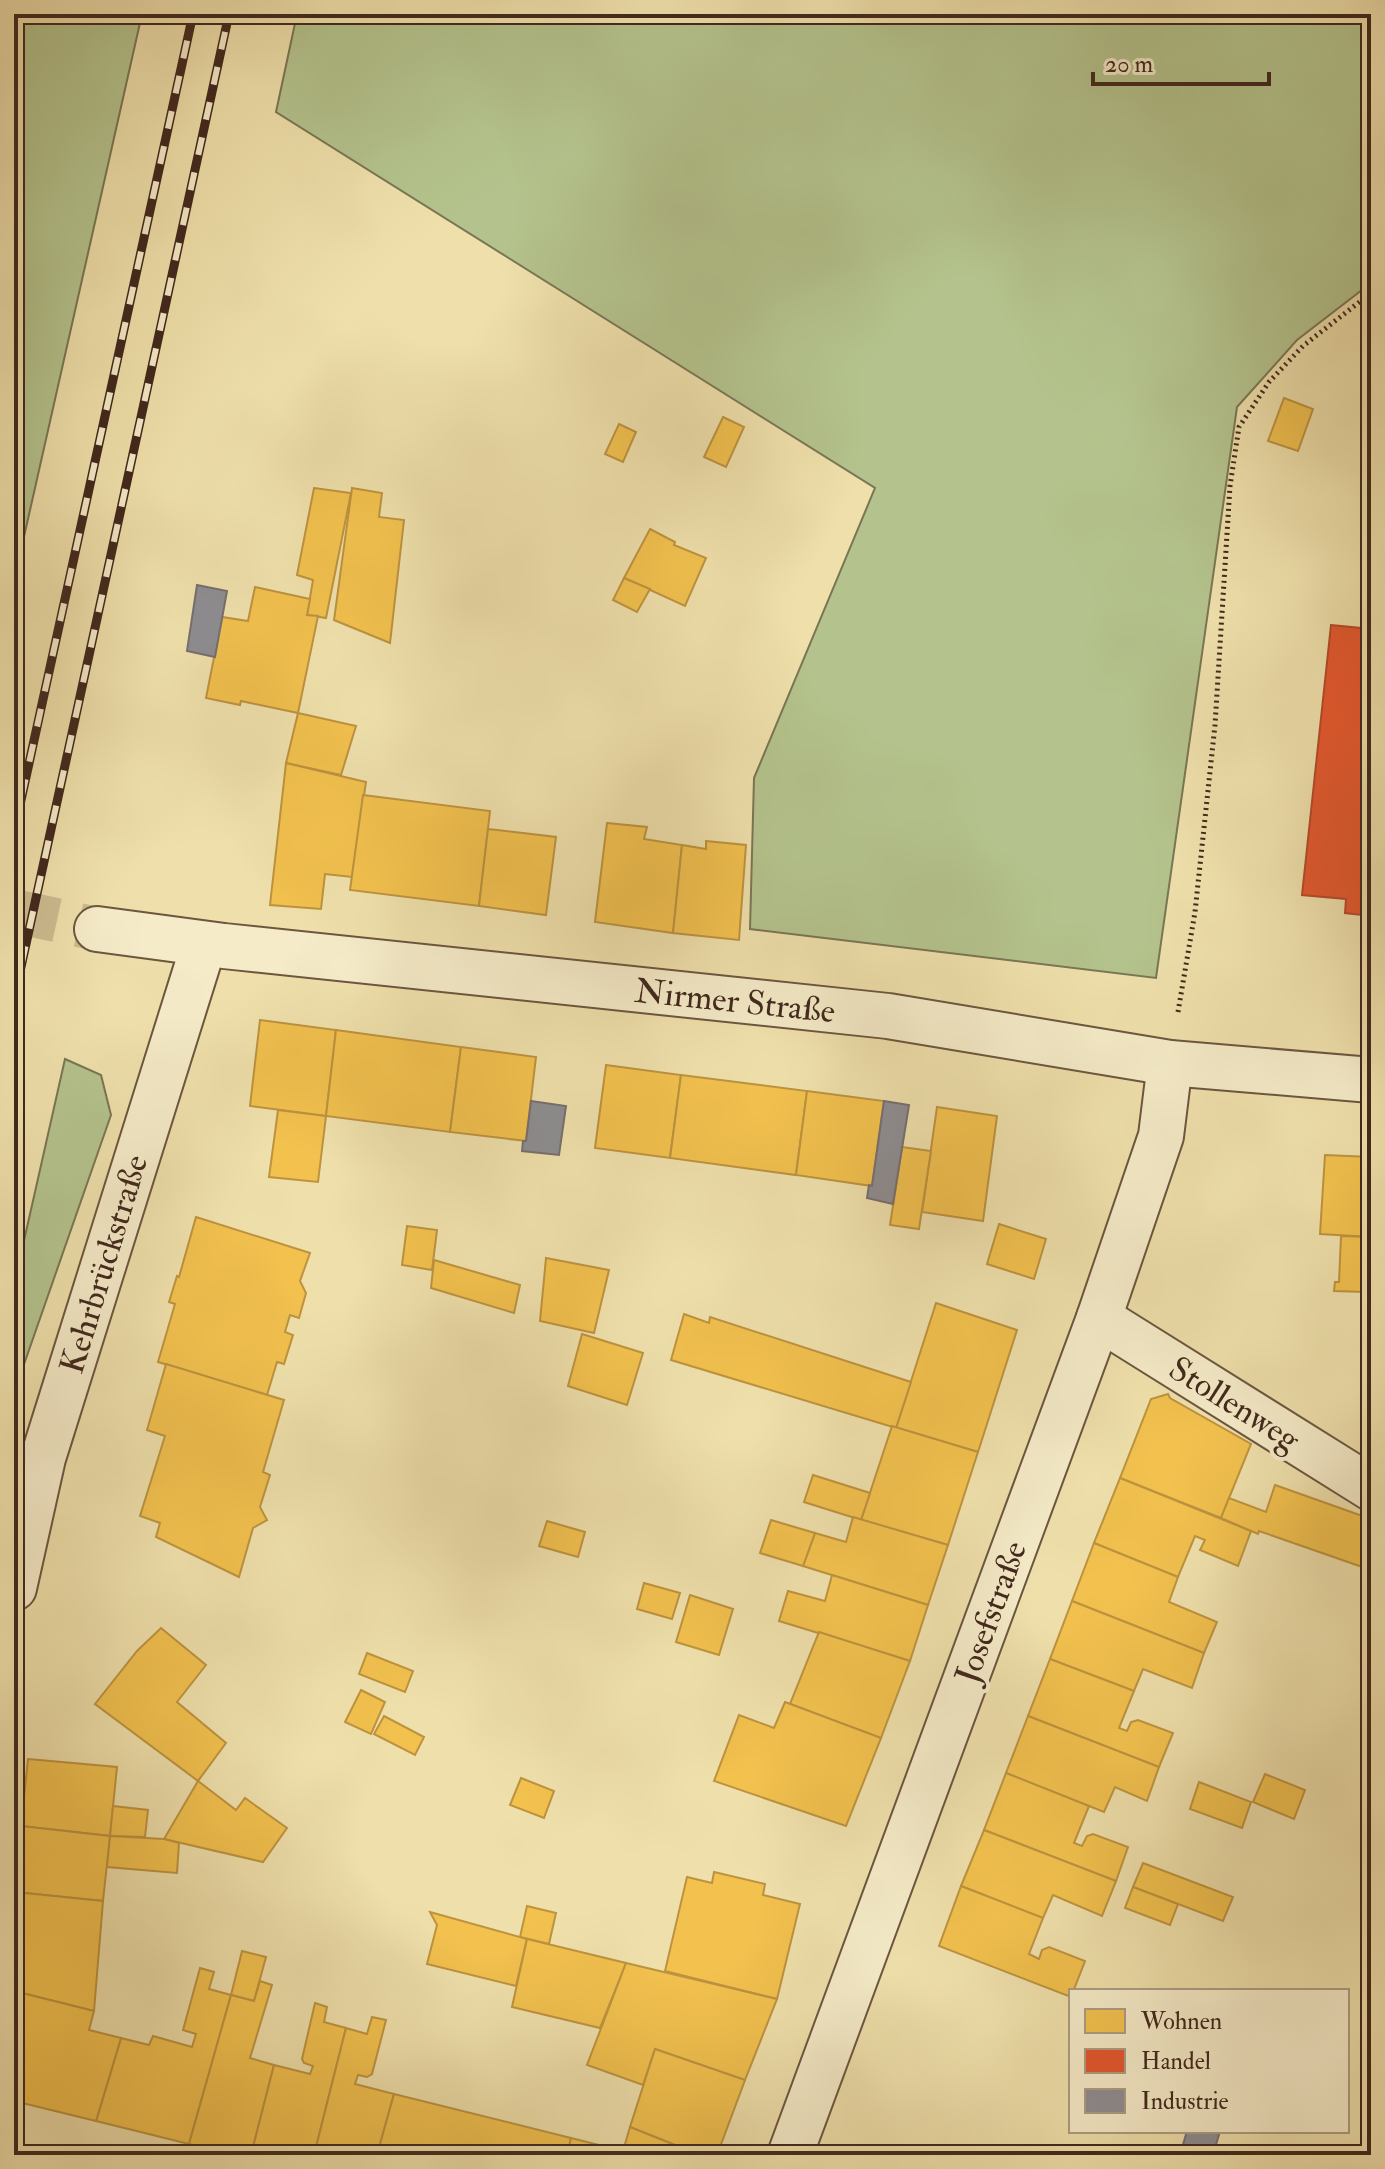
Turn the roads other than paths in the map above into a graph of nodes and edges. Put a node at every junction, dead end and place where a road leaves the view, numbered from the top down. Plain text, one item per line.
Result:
1 (97, 929) tunnel mouth
2 (204, 944) junction
3 (1170, 1063) junction
4 (1371, 1080) edge
5 (1099, 1318) junction
6 (1371, 1488) edge
7 (14, 1588) edge
8 (790, 2155) edge

1 - 2 street, Nirmer Straße
2 - 3 street, Nirmer Straße
2 - 7 street, Kehrbrückstraße
3 - 4 street, Nirmer Straße
3 - 5 street, Josefstraße
5 - 6 street, Stollenweg
5 - 8 street, Josefstraße

